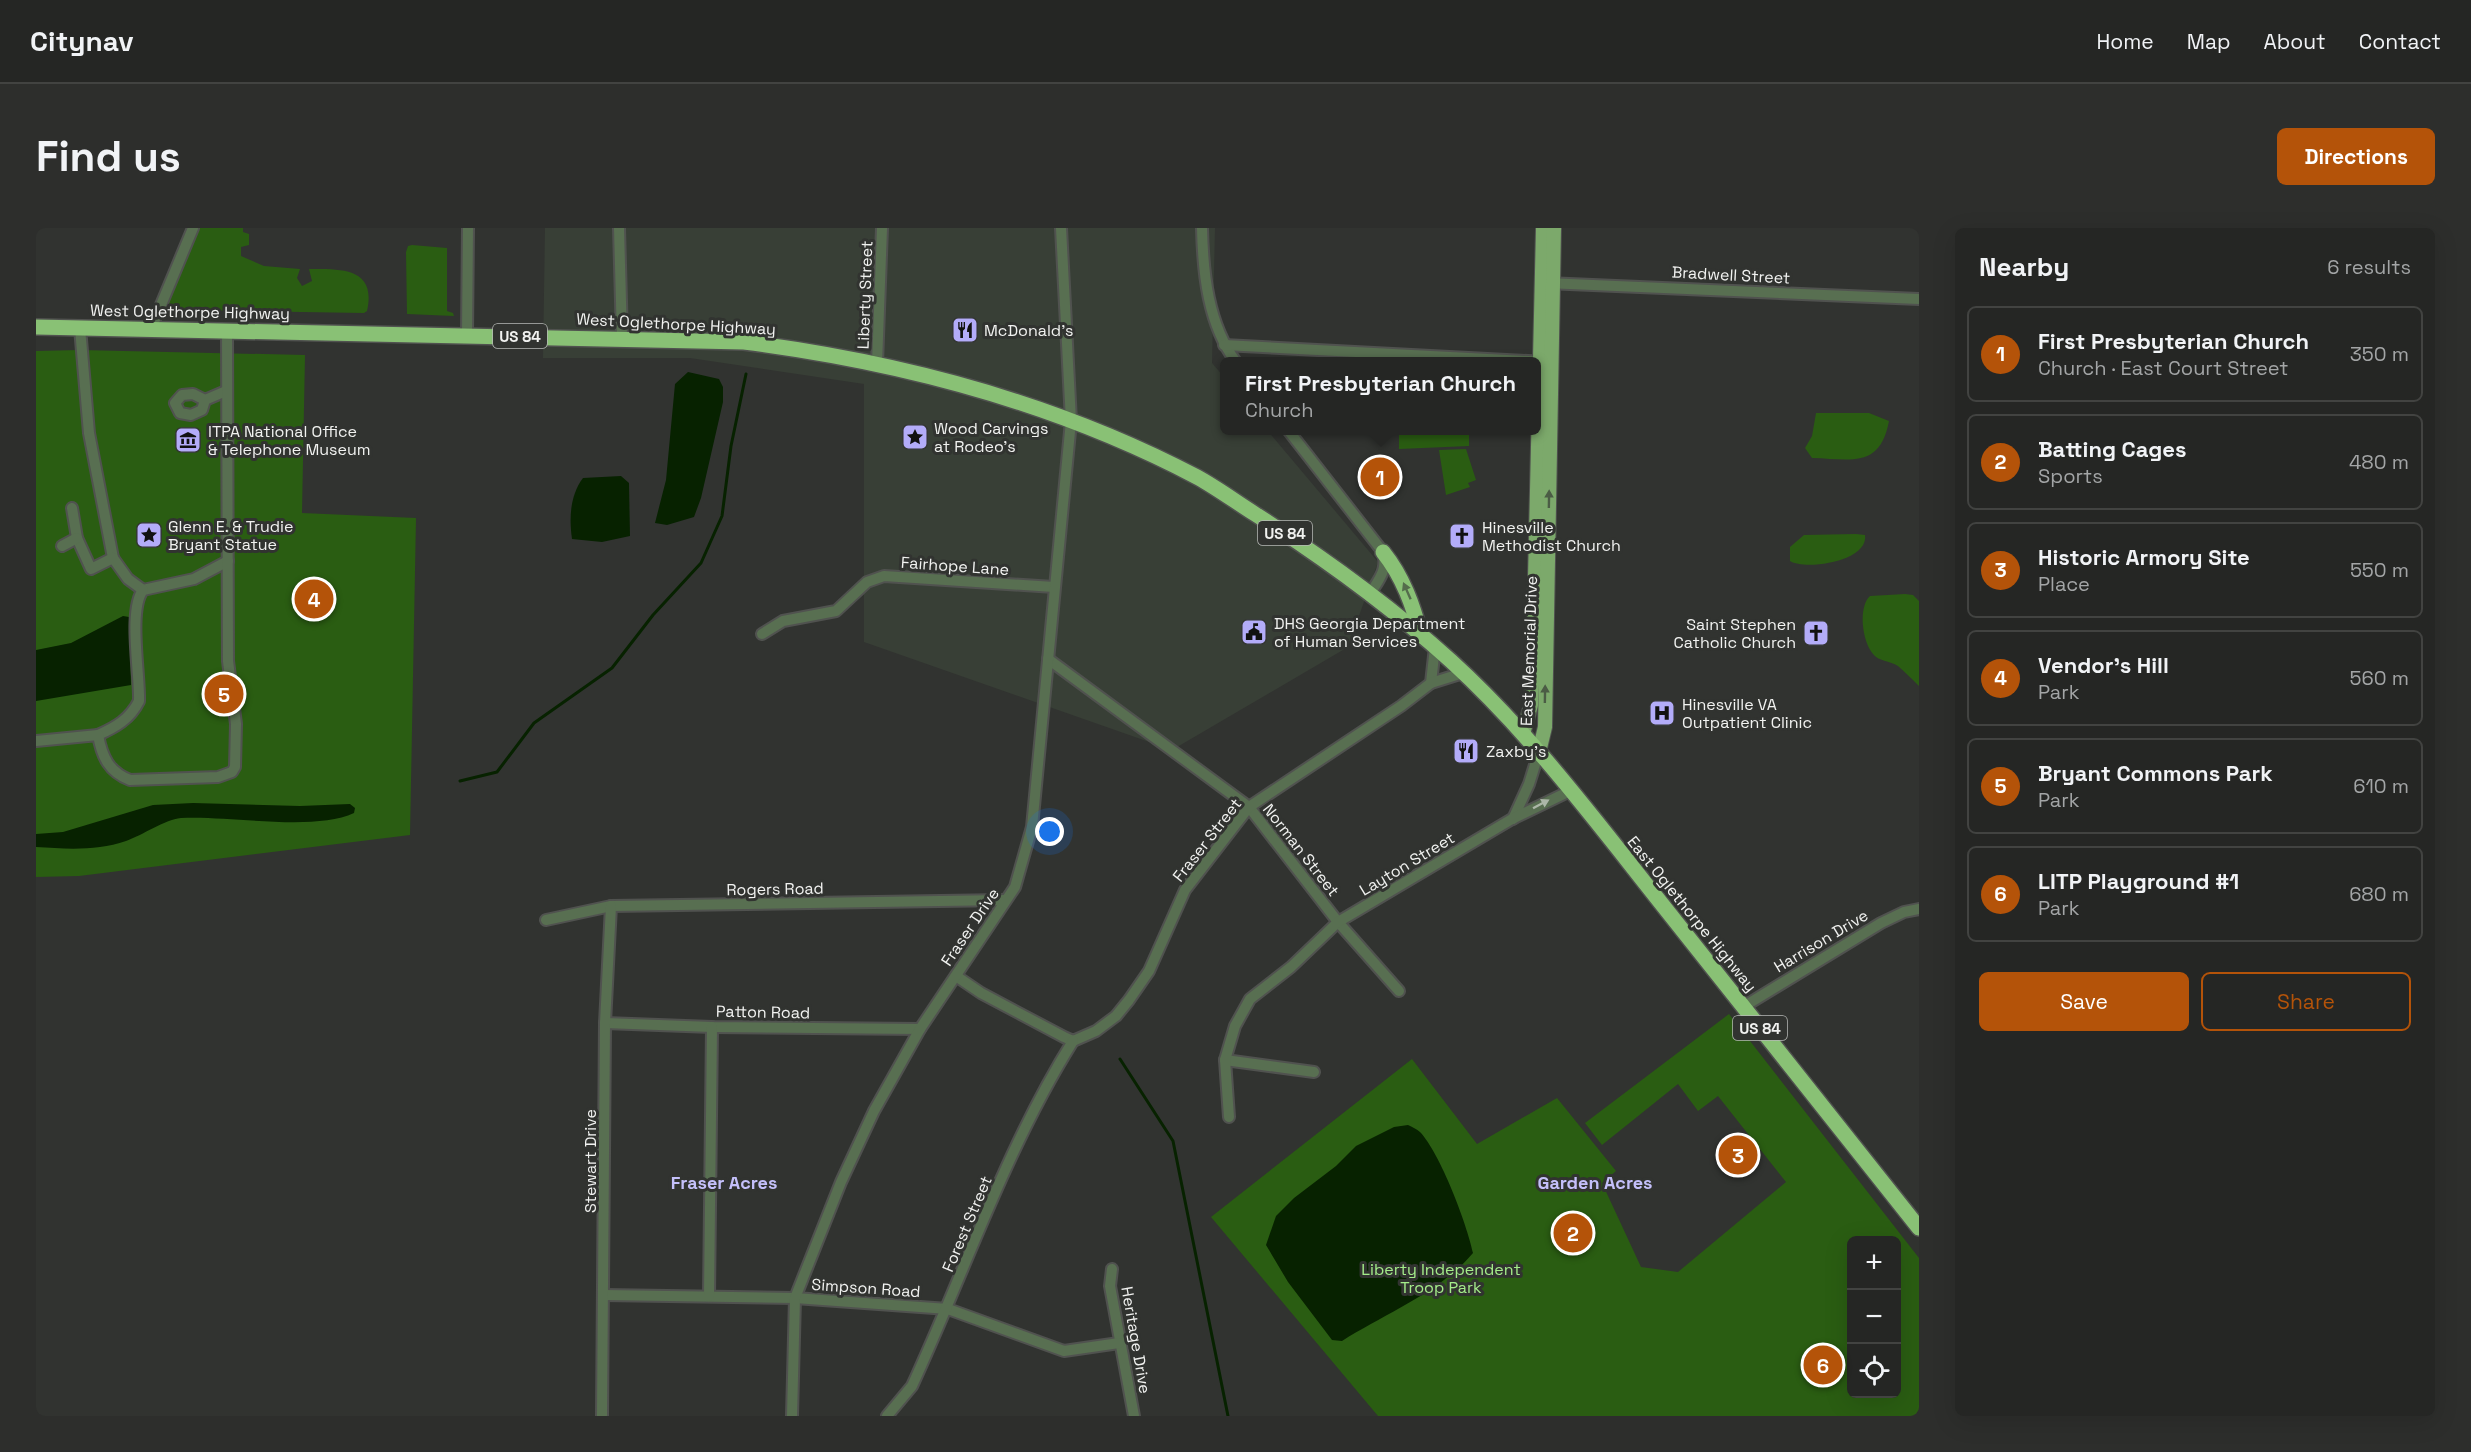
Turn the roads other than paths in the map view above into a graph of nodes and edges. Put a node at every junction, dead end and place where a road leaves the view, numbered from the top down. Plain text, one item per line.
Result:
1 (193, 228) edge
2 (468, 228) edge
3 (619, 228) edge
4 (882, 228) edge
5 (1061, 228) edge
6 (1202, 228) edge
7 (1543, 228) edge
8 (1554, 228) edge
9 (1548, 283) junction
10 (1919, 299) edge
11 (36, 327) edge
12 (80, 328) junction
13 (151, 329) junction
14 (227, 330) junction
15 (467, 335) junction
16 (622, 338) junction
17 (1224, 345) junction
18 (1232, 357) edge
19 (1451, 357) edge
20 (1541, 362) edge
21 (1546, 362) junction
22 (878, 364) junction
23 (226, 391) junction
24 (205, 400) dead end
25 (1071, 421) junction
26 (1292, 435) edge
27 (72, 508) dead end
28 (77, 538) junction
29 (62, 546) dead end
30 (1383, 552) junction
31 (113, 558) junction
32 (228, 561) junction
33 (1054, 587) junction
34 (143, 590) junction
35 (1370, 594) junction
36 (762, 634) dead end
37 (1421, 636) junction
38 (1435, 647) junction
39 (1048, 659) junction
40 (1463, 673) junction
41 (1431, 683) junction
42 (1523, 734) junction
43 (98, 735) junction
44 (36, 741) edge
45 (1539, 752) junction
46 (1570, 791) junction
47 (1249, 807) junction
48 (1512, 819) junction
49 (1005, 900) junction
50 (611, 906) junction
51 (1919, 909) edge
52 (546, 920) dead end
53 (1338, 922) junction
54 (956, 976) junction
55 (1399, 991) dead end
56 (1743, 1006) junction
57 (606, 1023) junction
58 (712, 1027) junction
59 (920, 1029) junction
60 (1074, 1041) junction
61 (1225, 1060) junction
62 (1314, 1072) dead end
63 (1229, 1117) dead end
64 (1919, 1228) edge
65 (1112, 1269) dead end
66 (604, 1295) junction
67 (709, 1296) junction
68 (795, 1298) junction
69 (948, 1309) junction
70 (1119, 1343) junction
71 (602, 1416) edge
72 (792, 1416) edge
73 (887, 1416) edge
74 (1134, 1416) edge

1 - 13 street
2 - 15 street
3 - 16 street
4 - 22 street, Liberty Street
5 - 25 street, Fraser Drive
6 - 17 street
7 - 9 main road, East Memorial Drive
8 - 9 main road, East Memorial Drive
9 - 10 street, Bradwell Street
9 - 21 main road, East Memorial Drive
11 - 12 highway, West Oglethorpe Highway / US 84
12 - 13 highway, West Oglethorpe Highway / US 84
12 - 31 street
13 - 14 highway, West Oglethorpe Highway / US 84
14 - 15 highway, West Oglethorpe Highway / US 84
14 - 23 street
15 - 16 highway, West Oglethorpe Highway / US 84
16 - 22 highway, West Oglethorpe Highway / US 84
17 - 18 street
17 - 19 street
20 - 21 street
21 - 42 main road, East Memorial Drive
45 -> 21 main road, East Memorial Drive
22 - 25 highway, West Oglethorpe Highway / US 84
23 - 24 street
23 - 32 street
25 - 33 street, Fraser Drive
25 - 35 highway, West Oglethorpe Highway / US 84
26 - 30 street
27 - 28 street
28 - 29 street
28 - 31 street
30 - 35 street
37 -> 30 highway
31 - 34 street
32 - 34 street
32 - 43 street
33 - 36 street, Fairhope Lane
33 - 39 street, Fraser Drive
34 - 43 street
35 - 37 highway, West Oglethorpe Highway / US 84
37 - 38 highway, East Oglethorpe Highway / US 84
38 - 40 highway, East Oglethorpe Highway / US 84
38 - 41 street
39 - 47 street, Norman Street
39 - 49 street, Fraser Drive
40 - 41 street, Fraser Street
40 - 42 highway, East Oglethorpe Highway / US 84
41 - 47 street, Fraser Street
42 - 45 highway, East Oglethorpe Highway / US 84
43 - 44 street
45 - 46 highway, East Oglethorpe Highway / US 84
45 - 48 street
48 -> 46 street, Layton Street
46 - 56 highway, East Oglethorpe Highway / US 84
47 - 53 street, Norman Street
47 - 60 street, Fraser Street
48 - 53 street, Layton Street
49 - 50 street, Rogers Road
49 - 54 street, Fraser Drive
50 - 52 street, Rogers Road
50 - 57 street, Stewart Drive
51 - 56 street, Harrison Drive
53 - 55 street, Norman Street
53 - 61 street, Layton Street
54 - 59 street, Fraser Drive
54 - 60 street
56 - 64 highway, East Oglethorpe Highway / US 84
57 - 58 street, Patton Road
57 - 66 street, Stewart Drive
58 - 59 street, Patton Road
58 - 67 street
59 - 68 street, Fraser Drive
60 - 69 street, Forest Street
61 - 62 street
61 - 63 street, Layton Street
65 - 70 street, Heritage Drive
66 - 67 street, Simpson Road
66 - 71 street, Stewart Drive
67 - 68 street, Simpson Road
68 - 69 street, Simpson Road
68 - 72 street, Fraser Drive
69 - 70 street, Simpson Road
69 - 73 street, Forest Street
70 - 74 street, Heritage Drive

